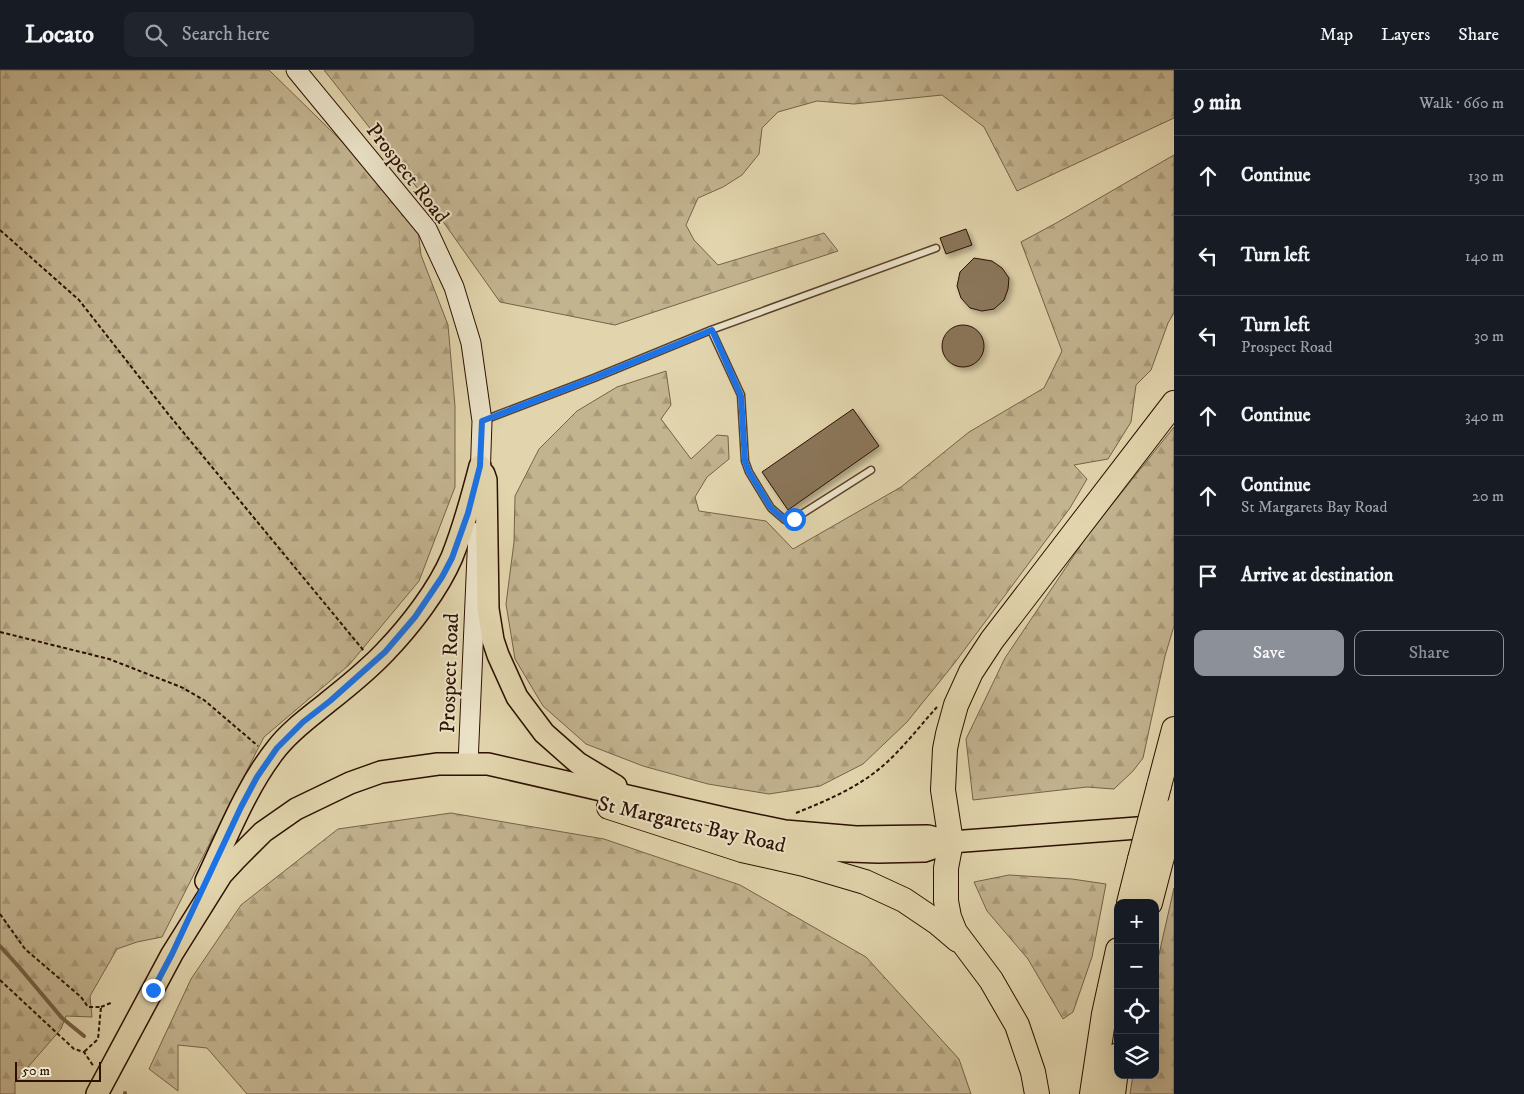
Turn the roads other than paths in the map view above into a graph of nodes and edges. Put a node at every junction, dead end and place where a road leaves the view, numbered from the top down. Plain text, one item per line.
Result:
1 (296, 70) edge
2 (936, 248) dead end
3 (712, 330) junction
4 (1174, 403) edge
5 (482, 421) junction
6 (480, 466) junction
7 (870, 470) dead end
8 (1174, 729) edge
9 (468, 764) junction
10 (660, 803) junction
11 (609, 807) junction
12 (1170, 821) edge
13 (951, 842) junction
14 (1151, 858) junction
15 (1131, 899) edge
16 (1150, 899) edge
17 (970, 952) junction
18 (172, 954) junction
19 (1114, 968) edge
20 (1115, 1079) edge
21 (100, 1088) edge
22 (1037, 1094) edge
23 (1092, 1094) edge
24 (1113, 1094) edge

1 - 5 main road, Prospect Road
2 - 3 lane
3 - 5 lane
3 - 7 lane
4 - 13 highway
5 - 6 main road, Prospect Road
6 - 9 main road, Prospect Road
6 - 10 main road
6 - 18 main road
8 - 14 highway, bridge
9 - 10 main road, St Margarets Bay Road
9 - 11 main road, St Margarets Bay Road
9 - 18 main road, St Margarets Bay Road
10 - 13 main road, St Margarets Bay Road
11 - 13 main road, St Margarets Bay Road
11 - 17 highway
12 - 13 main road, St Margarets Bay Road
12 - 14 highway, bridge
13 - 17 highway
14 - 15 highway
14 - 16 highway
17 - 22 highway
18 - 21 main road, St Margarets Bay Road
19 - 23 highway
20 - 24 highway

